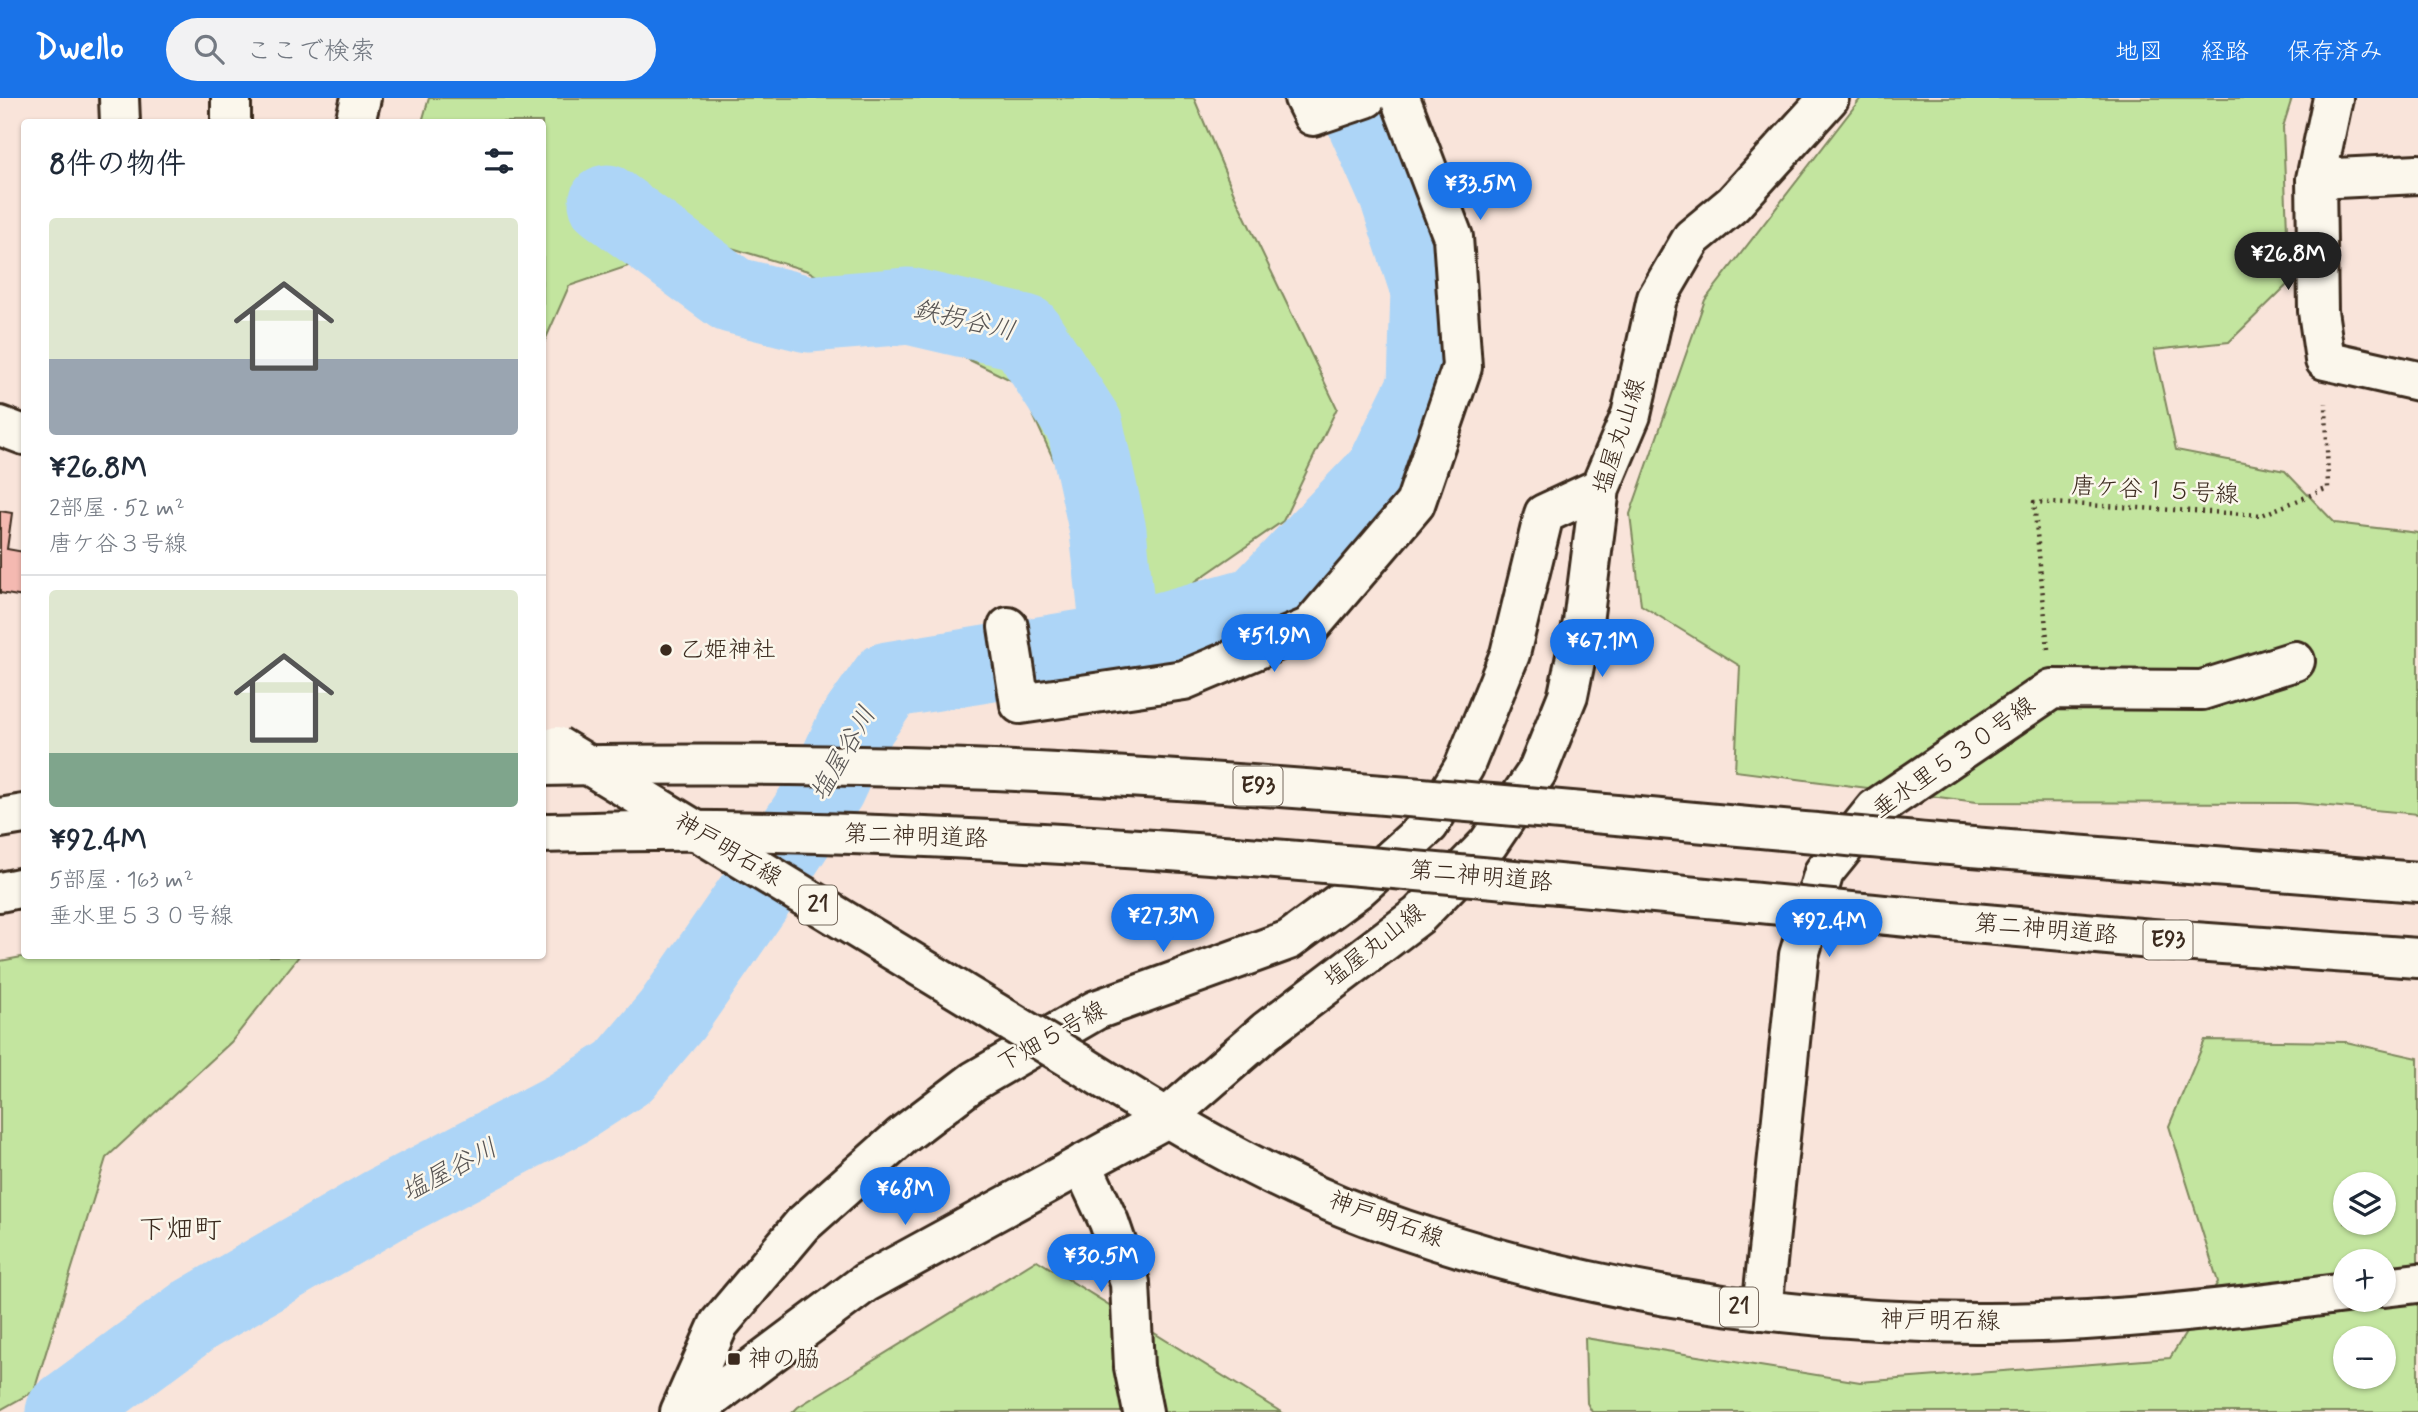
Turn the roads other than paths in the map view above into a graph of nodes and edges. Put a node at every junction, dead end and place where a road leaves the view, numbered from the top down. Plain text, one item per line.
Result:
1 (119, 98) edge
2 (231, 98) edge
3 (361, 98) edge
4 (1304, 98) edge
5 (1366, 98) edge
6 (1401, 98) edge
7 (1829, 98) edge
8 (2333, 98) edge
9 (120, 119) edge
10 (232, 119) edge
11 (356, 119) edge
12 (2418, 174) edge
13 (2316, 179) junction
14 (2418, 381) edge
15 (0, 426) edge
16 (21, 434) edge
17 (1600, 488) junction
18 (1008, 626) dead end
19 (2295, 661) dead end
20 (547, 750) edge
21 (21, 814) edge
22 (0, 818) edge
23 (546, 833) edge
24 (2410, 881) edge
25 (21, 888) edge
26 (0, 892) edge
27 (2418, 958) edge
28 (1165, 1119) junction
29 (1082, 1164) junction
30 (2418, 1283) edge
31 (2396, 1286) edge
32 (2333, 1294) edge
33 (1762, 1310) junction
34 (680, 1412) edge
35 (694, 1412) edge
36 (1143, 1412) edge

1 - 9 main road
2 - 10 main road
3 - 11 main road
4 - 5 main road
6 - 18 main road
7 - 17 main road, 塩屋丸山線
8 - 13 main road
12 - 13 main road
13 - 14 main road
15 - 16 main road
17 - 28 main road, 塩屋丸山線
17 - 34 main road, 下畑５号線
19 - 33 main road, 垂水里５３０号線
20 - 24 main road, E93, bridge
20 - 28 main road, 神戸明石線 / 21, bridge
21 - 22 main road
23 - 27 main road, 第二神明道路 / E93, bridge
25 - 26 main road
28 - 29 main road, 塩屋丸山線
28 - 33 main road, 神戸明石線 / 21
29 - 35 main road, 塩屋丸山線
29 - 36 main road
30 - 31 main road
32 - 33 main road, 神戸明石線 / 21

